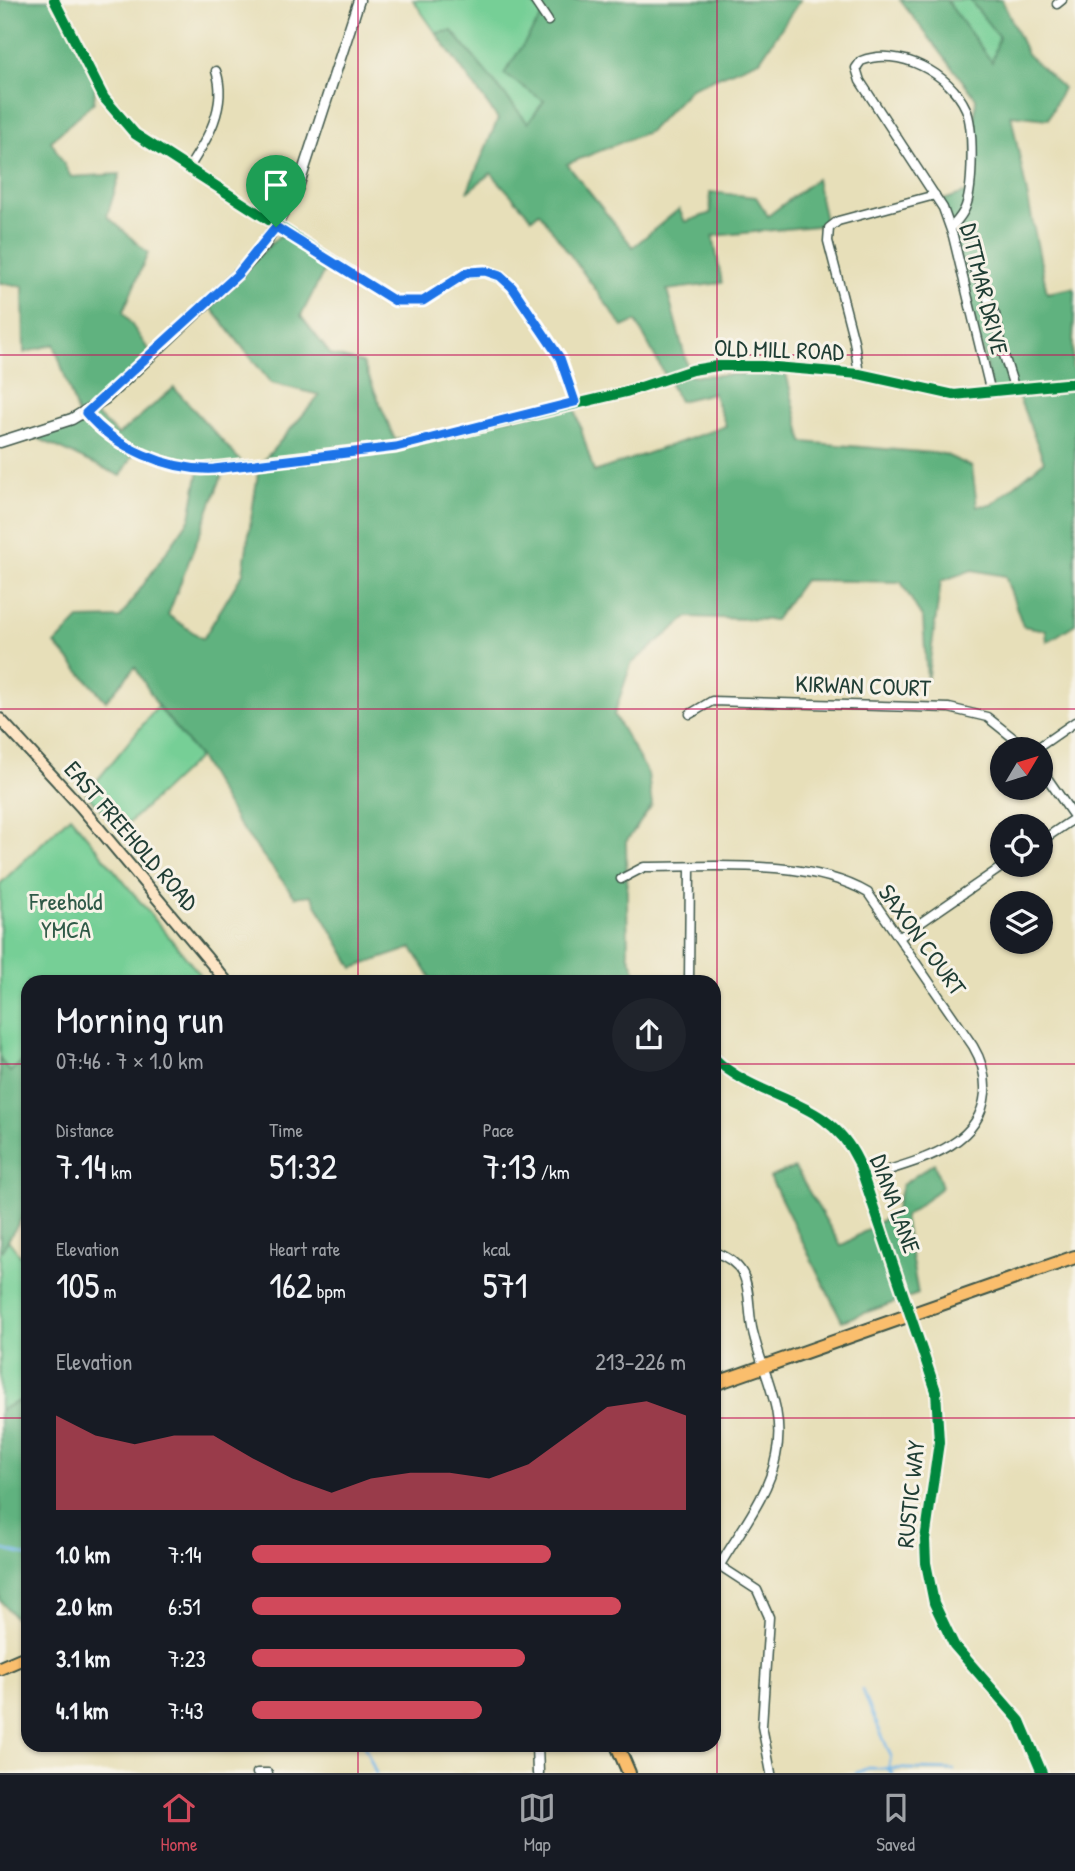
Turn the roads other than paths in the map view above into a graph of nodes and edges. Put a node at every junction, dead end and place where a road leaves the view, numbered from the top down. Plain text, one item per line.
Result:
1 (54, 0) edge
2 (359, 0) edge
3 (534, 0) edge
4 (548, 21) dead end
5 (216, 71) dead end
6 (188, 169) junction
7 (935, 195) junction
8 (276, 227) junction
9 (951, 228) junction
10 (972, 265) dead end
11 (859, 374) junction
12 (1075, 383) edge
13 (1015, 390) junction
14 (991, 393) junction
15 (575, 402) junction
16 (86, 413) junction
17 (0, 442) edge
18 (690, 714) dead end
19 (0, 719) edge
20 (1075, 722) edge
21 (1012, 737) edge
22 (1053, 737) edge
23 (1054, 788) edge
24 (1075, 818) edge
25 (1053, 833) edge
26 (690, 867) junction
27 (990, 875) edge
28 (621, 879) dead end
29 (900, 937) junction
30 (221, 975) edge
31 (689, 975) edge
32 (721, 1064) edge
33 (864, 1178) junction
34 (721, 1256) edge
35 (1075, 1257) edge
36 (912, 1314) junction
37 (764, 1366) junction
38 (721, 1381) edge
39 (721, 1558) edge
40 (721, 1567) edge
41 (21, 1660) edge
42 (0, 1668) edge
43 (537, 1752) edge
44 (620, 1752) edge
45 (257, 1773) edge
46 (268, 1773) edge
47 (538, 1773) edge
48 (629, 1773) edge
49 (771, 1773) edge
50 (1042, 1773) edge

1 - 6 street
2 - 8 street
3 - 4 street
5 - 6 street
6 - 8 street
7 - 9 street, DITTMAR DRIVE
7 - 9 street, DITTMAR DRIVE
7 - 11 street
8 - 15 street
8 - 16 street
9 - 14 street, DITTMAR DRIVE
10 - 13 street
11 - 14 street, OLD MILL ROAD
11 - 15 street, OLD MILL ROAD
12 - 13 street, OLD MILL ROAD
13 - 14 street, OLD MILL ROAD
15 - 16 street, OLD MILL ROAD
16 - 17 street
18 - 21 street, KIRWAN COURT
19 - 30 main road, EAST FREEHOLD ROAD
20 - 22 street
23 - 24 street
24 - 25 street
26 - 28 street, SAXON COURT
26 - 29 street, SAXON COURT
26 - 31 street
27 - 29 street
29 - 33 street, SAXON COURT
32 - 33 street, DIANA LANE
33 - 36 street, DIANA LANE
34 - 37 street
35 - 36 main road
36 - 37 main road
36 - 50 street, RUSTIC WAY
37 - 38 main road
37 - 39 street
40 - 49 street
41 - 42 main road
43 - 47 street
44 - 48 main road
45 - 46 street

